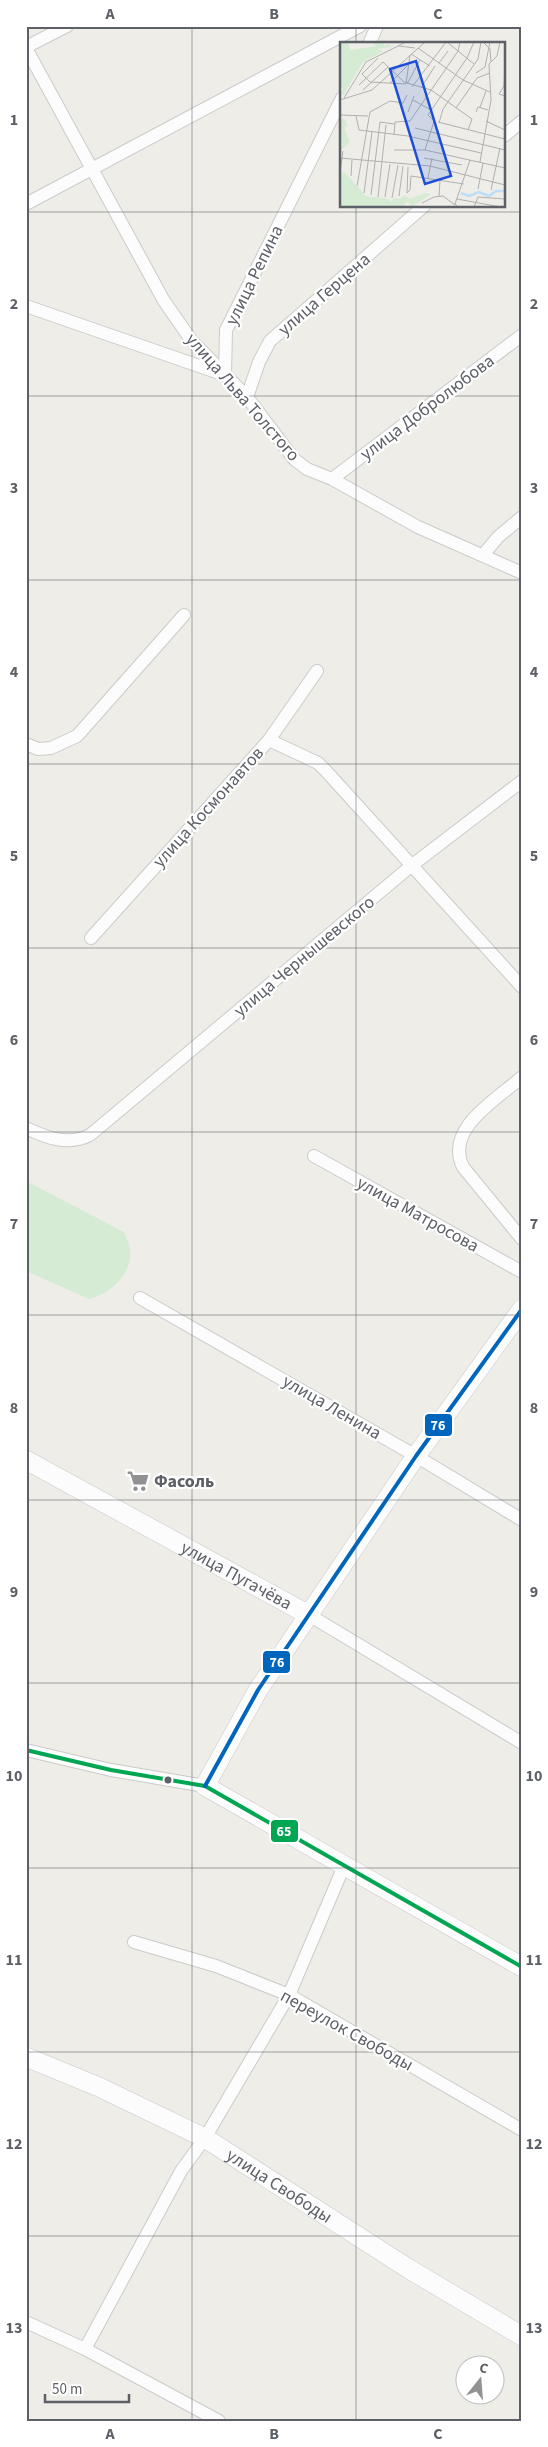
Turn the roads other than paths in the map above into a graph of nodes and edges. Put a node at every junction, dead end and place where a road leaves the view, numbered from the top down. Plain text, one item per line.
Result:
1 (67, 26) edge
2 (360, 26) edge
3 (378, 26) edge
4 (370, 42) edge
5 (26, 47) edge
6 (340, 102) edge
7 (522, 121) edge
8 (506, 134) edge
9 (92, 169) junction
10 (26, 204) edge
11 (422, 208) edge
12 (26, 306) edge
13 (522, 335) edge
14 (225, 375) junction
15 (247, 397) junction
16 (332, 479) junction
17 (522, 517) edge
18 (483, 555) junction
19 (522, 573) edge
20 (184, 615) dead end
21 (317, 671) dead end
22 (269, 740) junction
23 (26, 744) edge
24 (522, 782) edge
25 (411, 866) junction
26 (91, 938) dead end
27 (522, 987) edge
28 (522, 1078) edge
29 (26, 1128) edge
30 (314, 1156) dead end
31 (522, 1239) edge
32 (522, 1272) edge
33 (140, 1298) dead end
34 (522, 1310) edge
35 (416, 1456) junction
36 (26, 1460) edge
37 (522, 1520) edge
38 (309, 1615) junction
39 (522, 1743) edge
40 (26, 1750) edge
41 (205, 1786) junction
42 (344, 1866) junction
43 (134, 1942) dead end
44 (522, 1967) edge
45 (289, 1994) junction
46 (26, 2057) edge
47 (522, 2130) edge
48 (205, 2138) junction
49 (26, 2322) edge
50 (522, 2336) edge
51 (85, 2349) junction
52 (219, 2421) edge

1 - 5 street
2 - 9 street
3 - 4 street
5 - 9 street, улица Льва Толстого
6 - 14 street, улица Репина
7 - 8 street
9 - 10 street
9 - 14 street, улица Льва Толстого
11 - 15 street, улица Герцена
12 - 14 street
13 - 16 street, улица Добролюбова
14 - 15 street, улица Льва Толстого
15 - 16 street, улица Льва Толстого
16 - 18 street, улица Льва Толстого
17 - 18 street
18 - 19 street, улица Льва Толстого
20 - 23 street
21 - 22 street, улица Космонавтов
22 - 25 street
22 - 26 street, улица Космонавтов
24 - 25 street, улица Чернышевского
25 - 27 street
25 - 29 street, улица Чернышевского
28 - 31 street
30 - 32 street, улица Матросова
33 - 35 street, улица Ленина
34 - 35 street
35 - 37 street, улица Ленина
35 - 38 street
36 - 38 street, улица Пугачёва
38 - 39 street, улица Пугачёва
38 - 41 street
40 - 41 street
41 - 42 street
42 - 44 street
42 - 45 street
43 - 45 street, переулок Свободы
45 - 47 street, переулок Свободы
45 - 48 street
46 - 48 street, улица Свободы
48 - 50 street, улица Свободы
48 - 51 street
49 - 51 street
51 - 52 street

